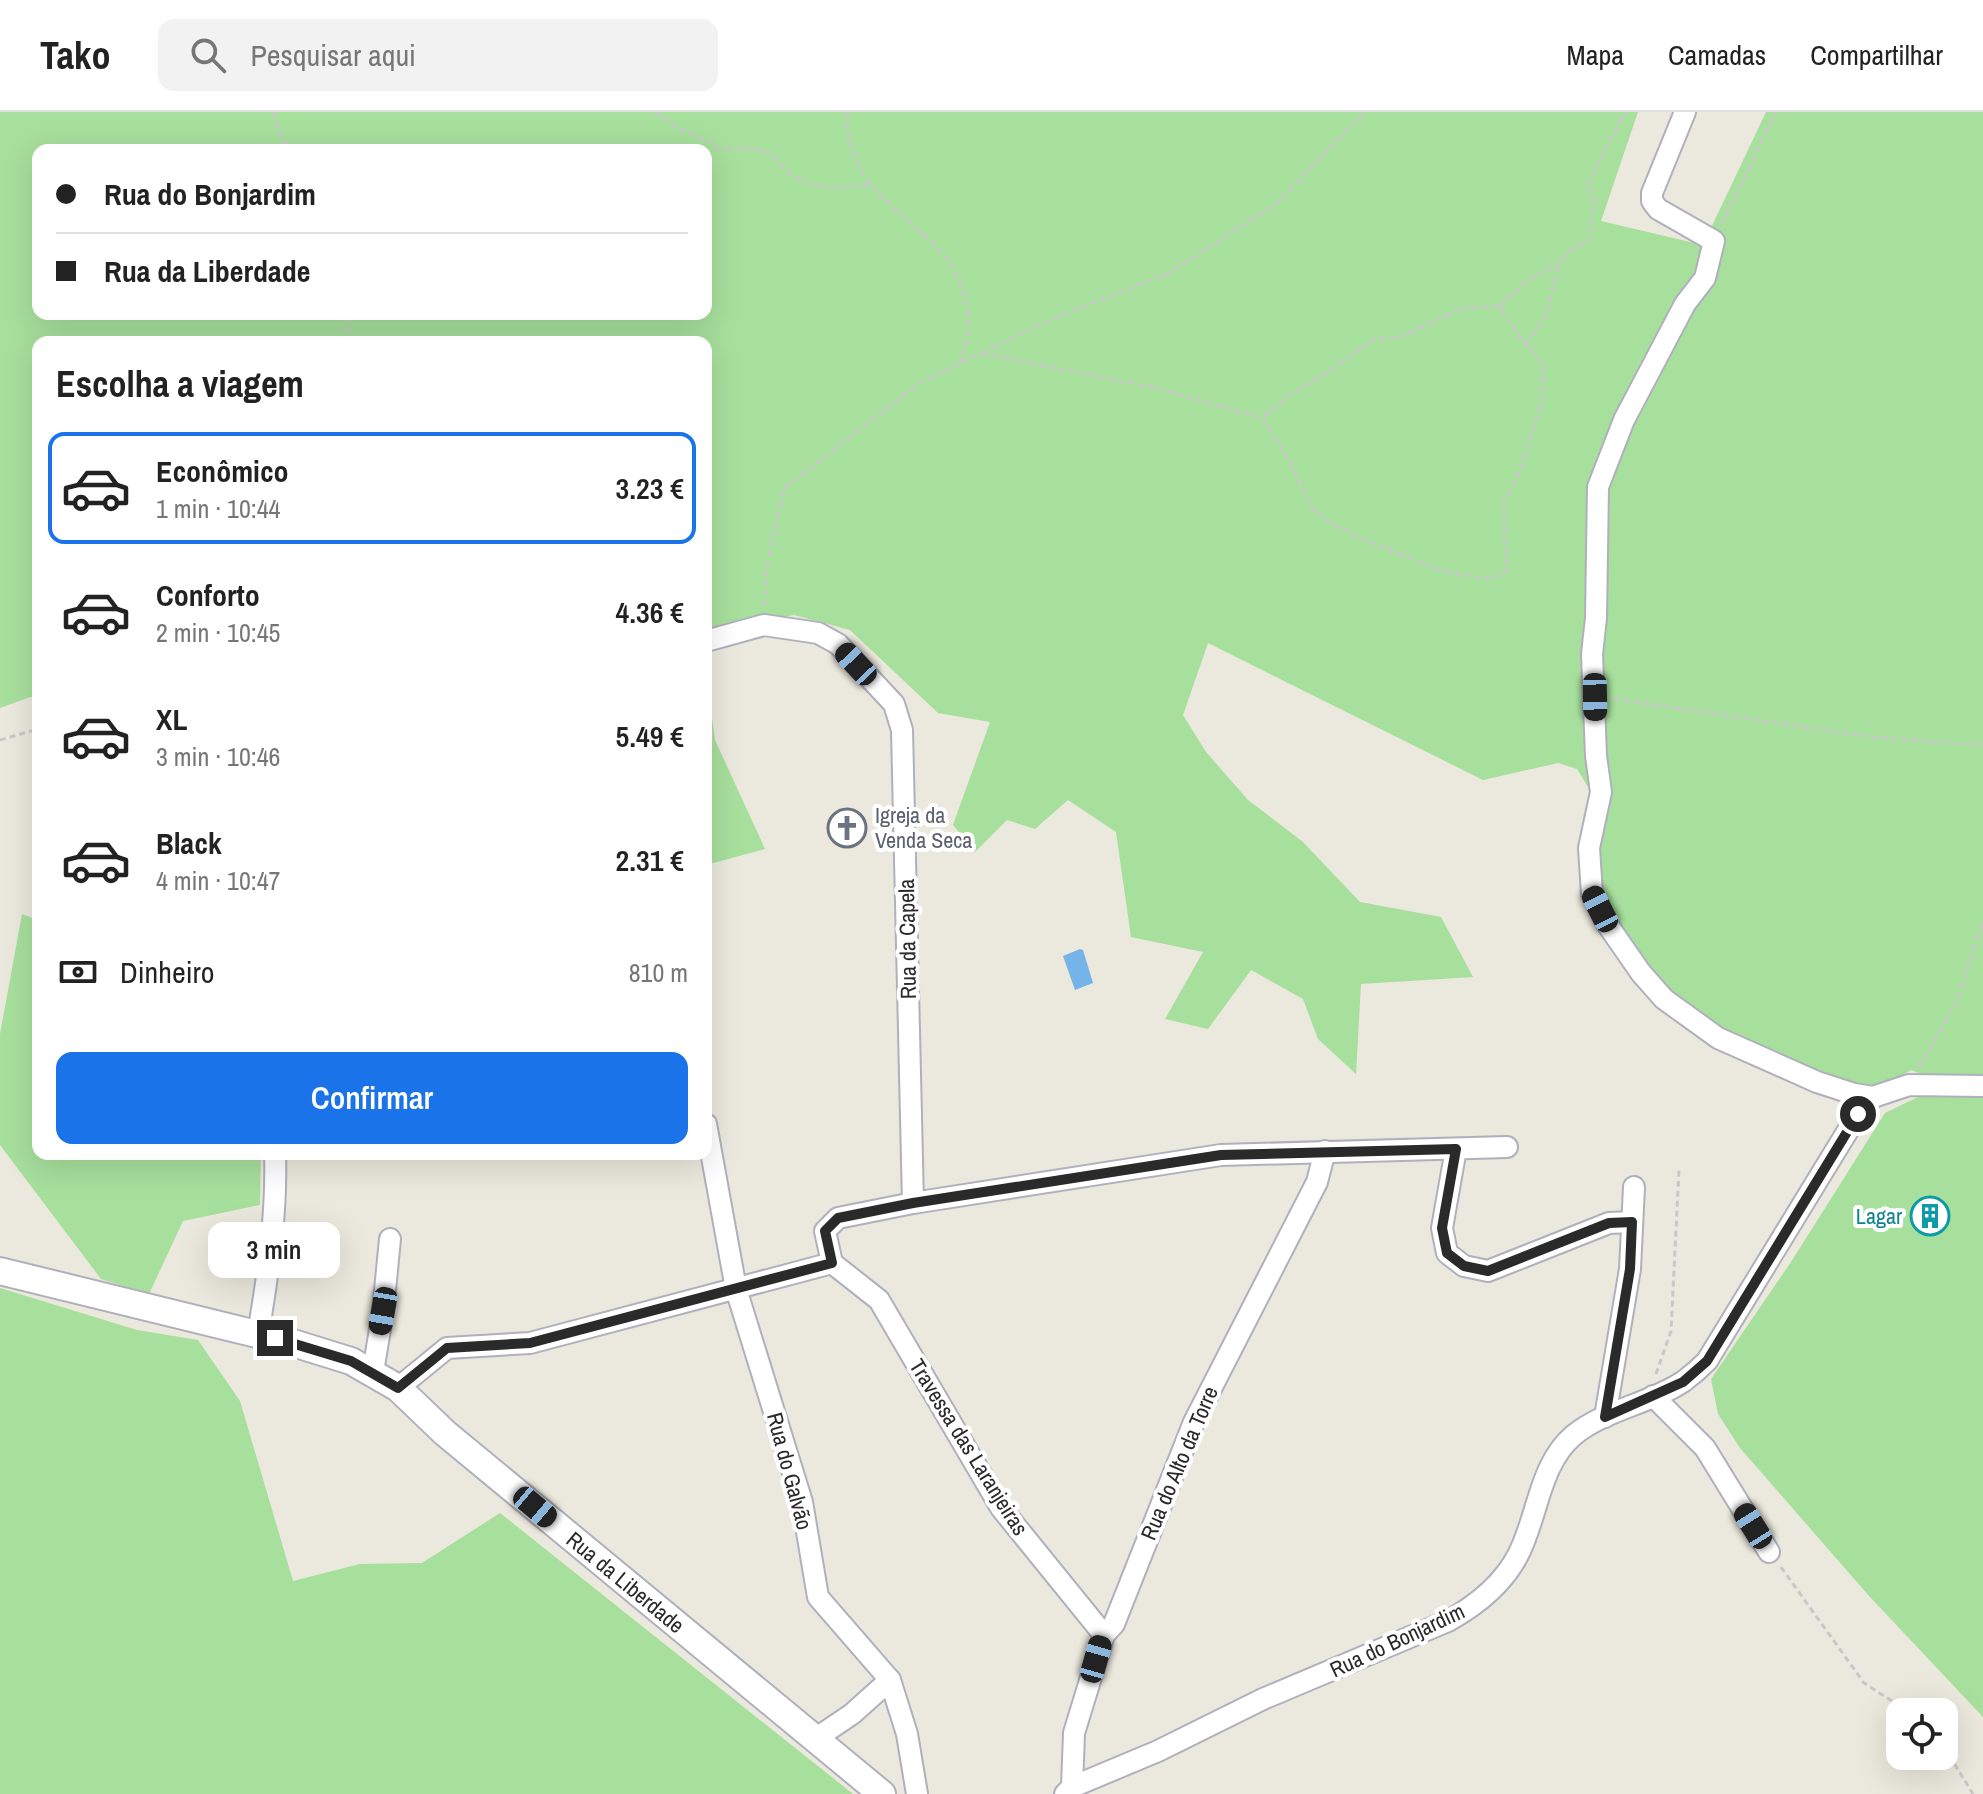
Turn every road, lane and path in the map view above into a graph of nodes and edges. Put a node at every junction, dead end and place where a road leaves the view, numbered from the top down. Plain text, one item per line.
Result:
1 (273, 112) edge
2 (655, 112) edge
3 (847, 112) edge
4 (1625, 112) edge
5 (1685, 112) edge
6 (1776, 112) edge
7 (1361, 113) edge
8 (286, 144) edge
9 (872, 184) junction
10 (1714, 241) junction
11 (1560, 262) junction
12 (1499, 306) junction
13 (1526, 345) junction
14 (981, 353) junction
15 (961, 363) junction
16 (1262, 418) junction
17 (764, 625) junction
18 (712, 639) edge
19 (1595, 697) junction
20 (32, 731) edge
21 (0, 740) edge
22 (1983, 745) edge
23 (1983, 921) edge
24 (1909, 1085) junction
25 (1983, 1086) edge
26 (1873, 1097) junction
27 (1507, 1147) dead end
28 (1456, 1149) junction
29 (1325, 1151) junction
30 (712, 1157) edge
31 (275, 1160) edge
32 (1679, 1169) dead end
33 (1634, 1187) dead end
34 (913, 1203) junction
35 (1632, 1222) junction
36 (390, 1239) dead end
37 (832, 1263) junction
38 (0, 1271) edge
39 (736, 1289) junction
40 (258, 1334) junction
41 (373, 1372) junction
42 (398, 1388) junction
43 (1653, 1396) junction
44 (1605, 1417) junction
45 (1769, 1552) joint
46 (1104, 1635) junction
47 (890, 1680) junction
48 (1887, 1698) edge
49 (815, 1739) junction
50 (1958, 1770) edge
51 (1068, 1791) edge
52 (882, 1794) edge
53 (917, 1794) edge
54 (1973, 1794) edge

1 - 8 path
2 - 9 path
3 - 9 path
4 - 11 path
5 - 10 street
6 - 10 path
7 - 14 path
9 - 15 path
10 - 19 street
11 - 12 path
11 - 13 path
12 - 13 path
12 - 16 path
13 - 16 path
14 - 15 path
14 - 16 path
15 - 17 path
17 - 18 street, Rua da Capela
17 - 34 street, Rua da Capela
19 - 22 path
19 - 26 street
20 - 21 path
23 - 24 path
24 - 25 street
24 - 26 street
26 - 43 street, Rua do Bonjardim
27 - 28 street
28 - 29 street
28 - 35 street
29 - 34 street
29 - 46 street, Rua do Alto da Torre
30 - 39 street, Rua do Galvão
31 - 40 street
32 - 43 path
33 - 35 street
34 - 37 street
35 - 44 street
36 - 41 street
37 - 39 street
37 - 46 street, Travessa das Laranjeiras
38 - 40 street, Rua da Liberdade
39 - 42 street
39 - 47 street, Rua do Galvão
40 - 41 street, Rua da Liberdade
41 - 42 street, Rua da Liberdade
42 - 49 street, Rua da Liberdade
43 - 44 street, Rua do Bonjardim
43 - 45 street
44 - 51 street, Rua do Bonjardim
45 - 48 path
46 - 51 street, Rua do Alto da Torre
47 - 49 street
47 - 53 street, Rua do Galvão
49 - 52 street, Rua da Liberdade
50 - 54 path

